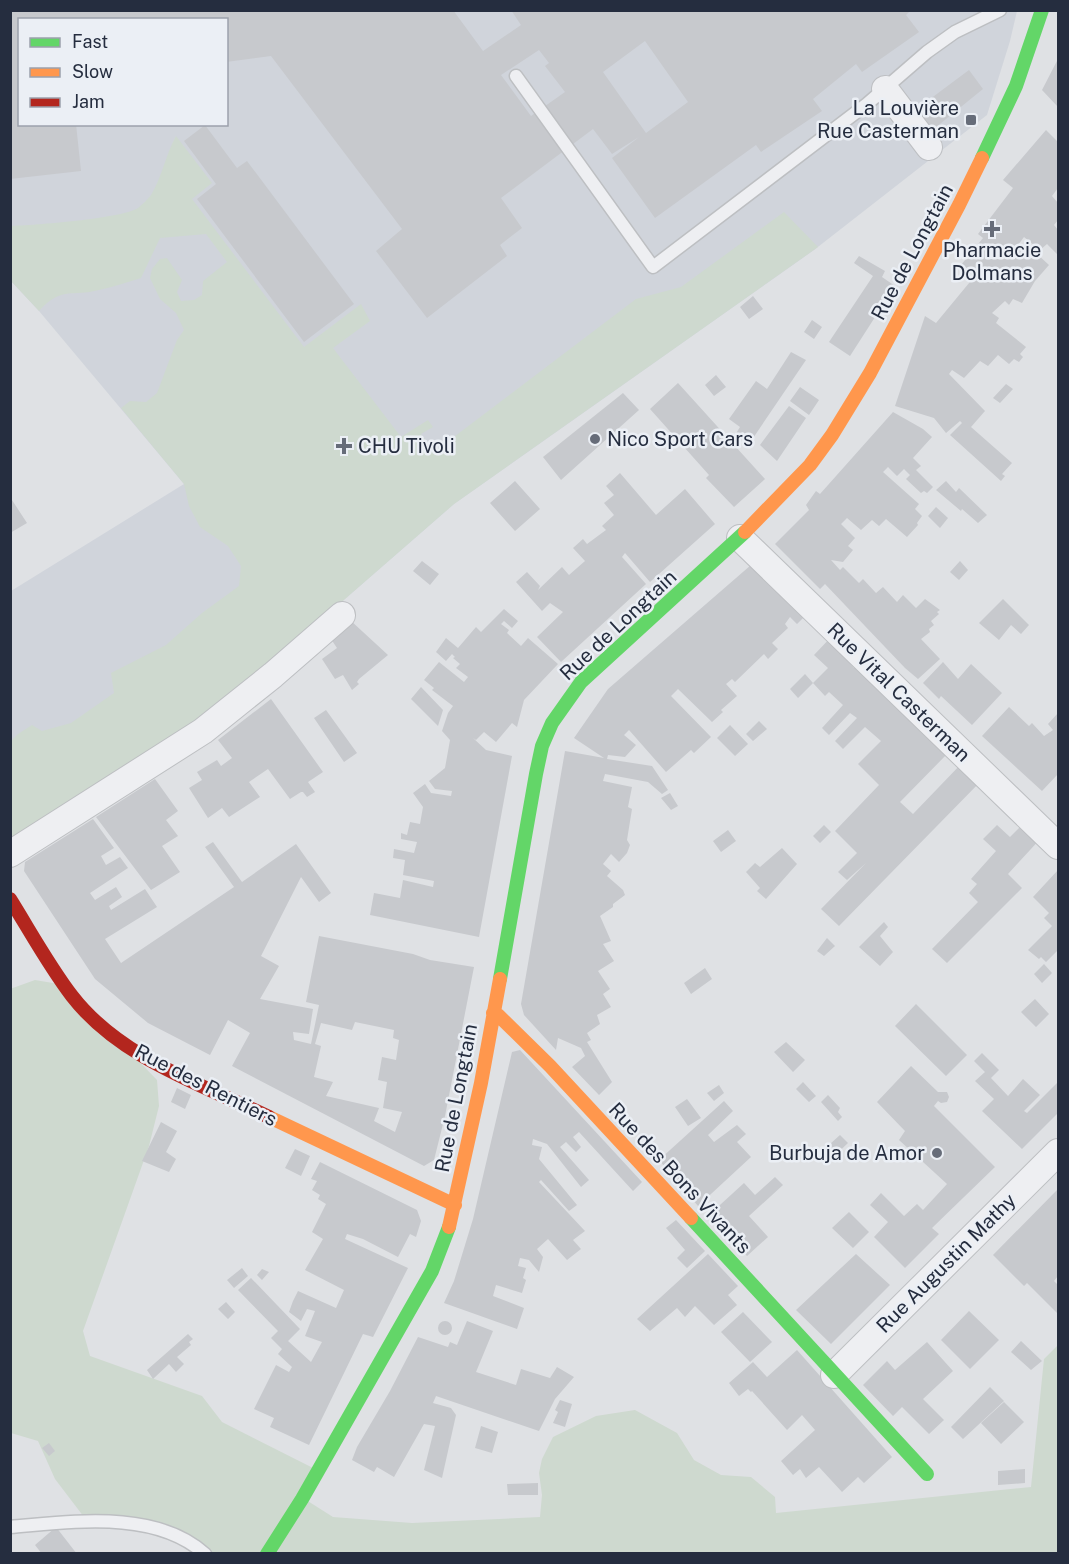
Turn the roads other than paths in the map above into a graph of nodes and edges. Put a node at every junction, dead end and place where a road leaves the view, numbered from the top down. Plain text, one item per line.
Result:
1 (1000, 10) edge
2 (1042, 10) edge
3 (983, 14) edge
4 (516, 76) dead end
5 (885, 89) junction
6 (928, 147) dead end
7 (740, 538) junction
8 (342, 615) dead end
9 (1059, 846) edge
10 (10, 854) edge
11 (10, 899) edge
12 (493, 1013) junction
13 (1059, 1152) edge
14 (455, 1205) junction
15 (834, 1375) junction
16 (927, 1474) dead end
17 (10, 1527) edge
18 (206, 1554) edge
19 (267, 1554) edge

1 - 3 lane
2 - 7 street, Rue de Longtain
3 - 5 lane
4 - 5 lane
5 - 6 street
7 - 9 street, Rue Vital Casterman
7 - 12 street, Rue de Longtain
8 - 10 street
11 - 14 street, Rue des Rentiers
12 - 14 street, Rue de Longtain
12 - 15 street, Rue des Bons Vivants
13 - 15 street, Rue Augustin Mathy
14 - 19 street, Rue de Longtain
15 - 16 street, Rue des Bons Vivants
17 - 18 lane

